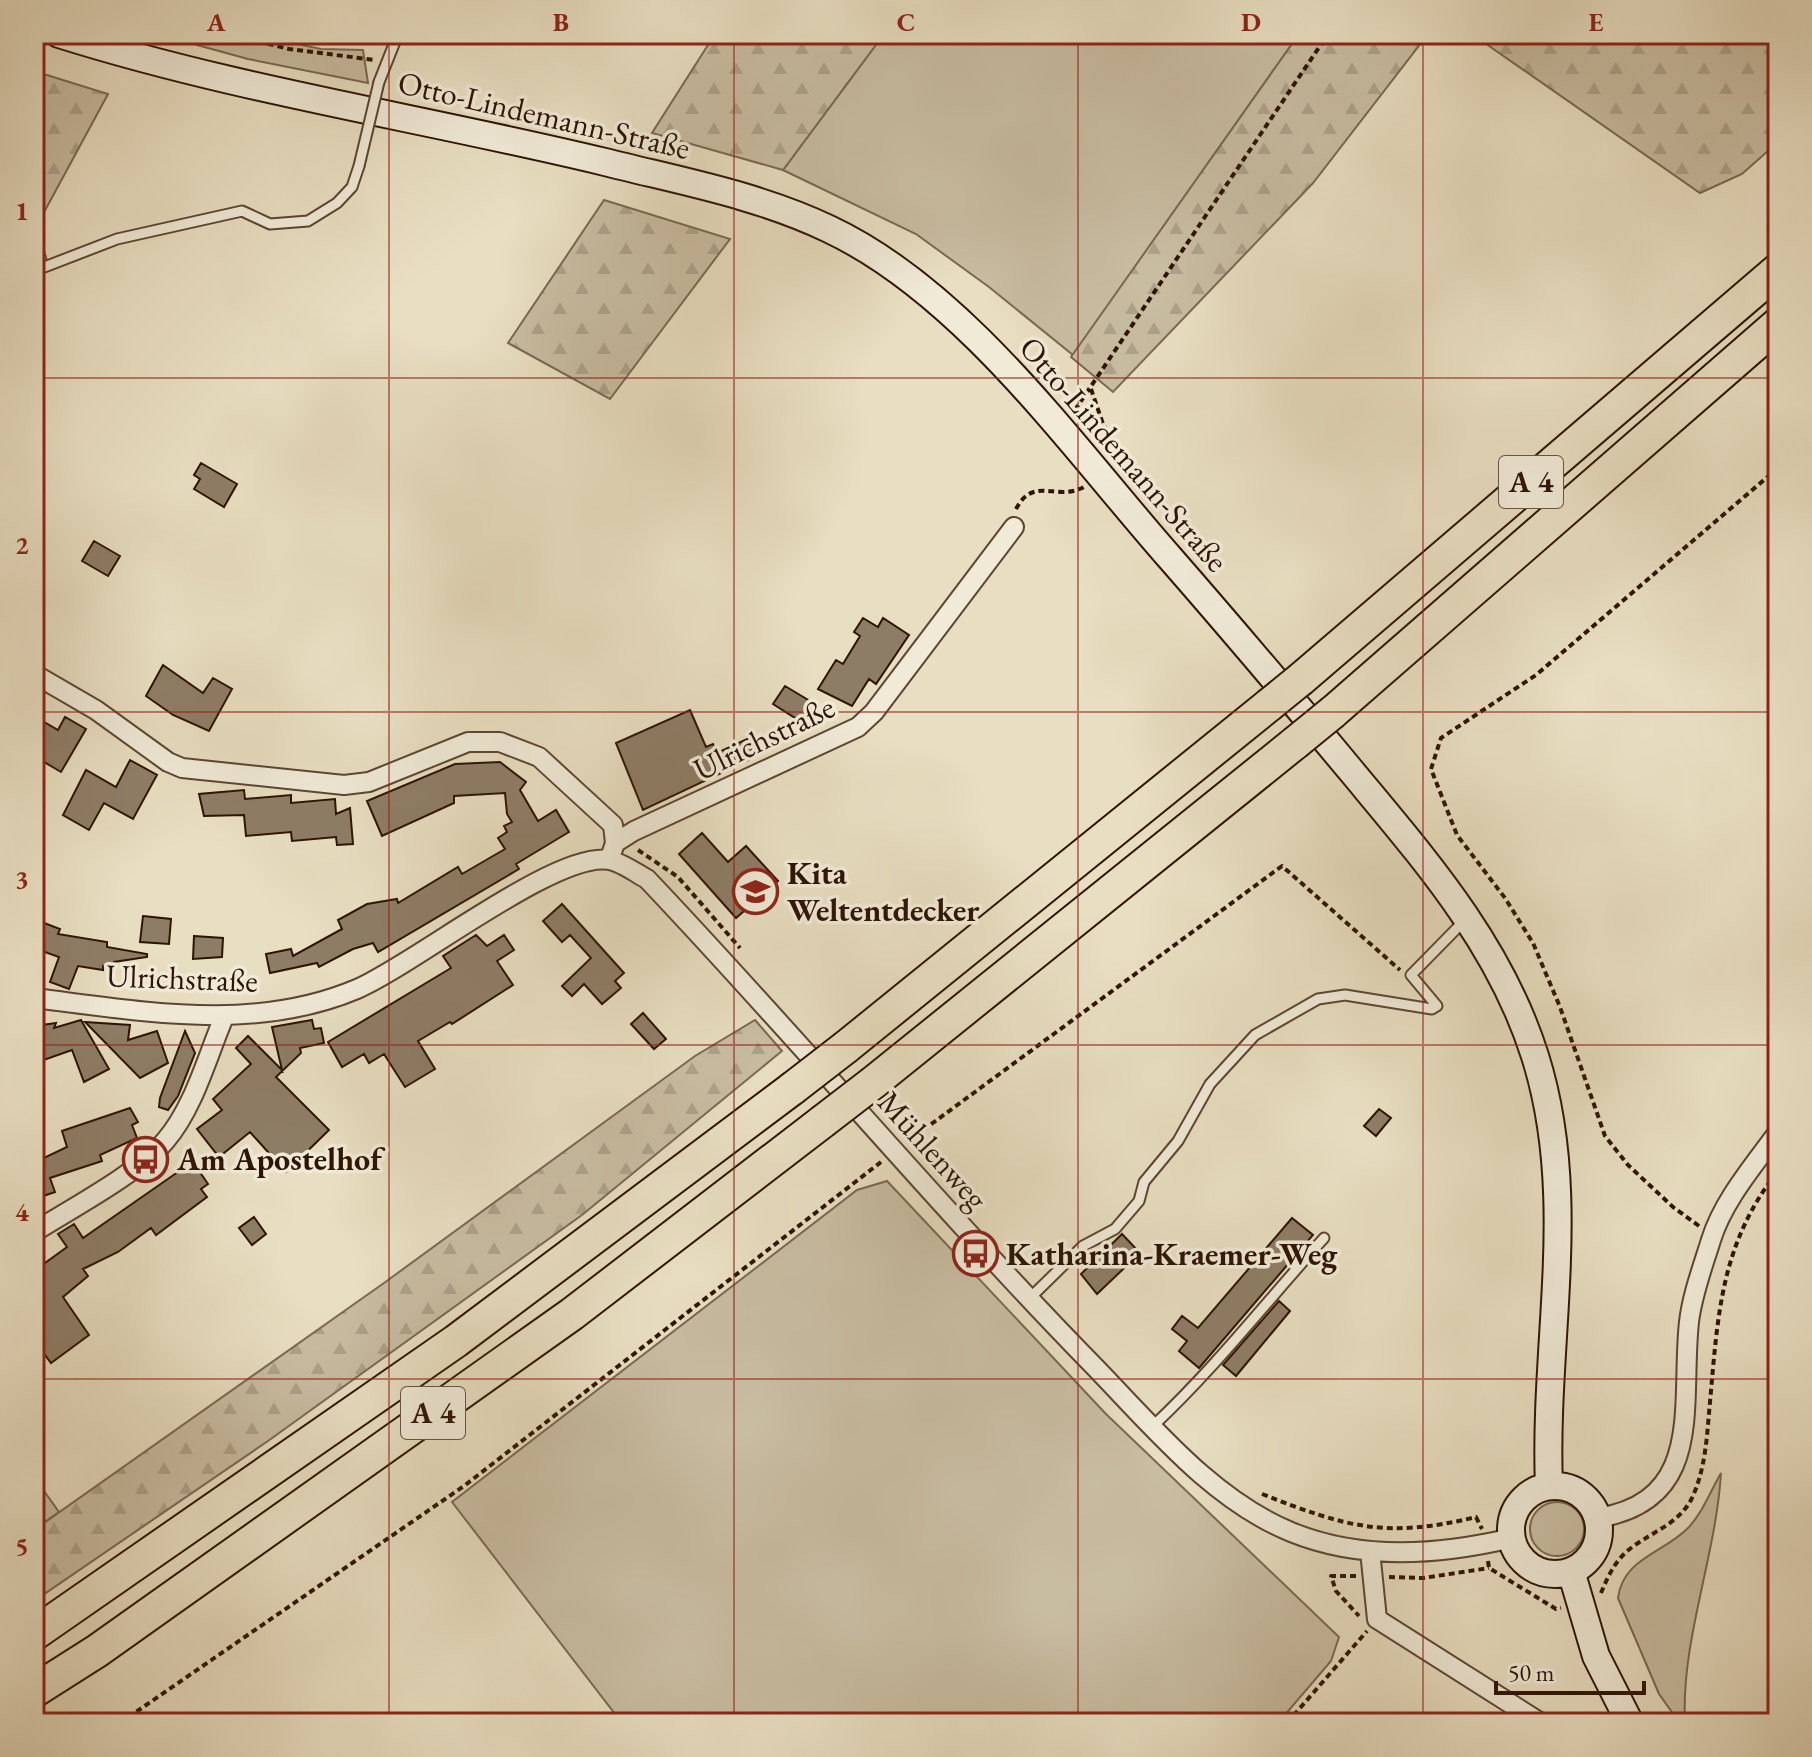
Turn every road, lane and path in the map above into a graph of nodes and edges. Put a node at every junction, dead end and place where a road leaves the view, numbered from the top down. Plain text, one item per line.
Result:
1 (59, 34) edge
2 (229, 34) edge
3 (398, 34) edge
4 (1327, 35) edge
5 (384, 63) junction
6 (1778, 270) edge
7 (34, 271) edge
8 (1778, 324) edge
9 (1778, 468) edge
10 (1099, 477) junction
11 (1014, 527) joint
12 (34, 674) edge
13 (612, 852) junction
14 (1468, 917) junction
15 (1411, 975) junction
16 (34, 998) edge
17 (224, 1017) junction
18 (1778, 1132) edge
19 (894, 1152) junction
20 (1778, 1171) edge
21 (34, 1232) edge
22 (1712, 1235) junction
23 (1324, 1238) dead end
24 (1029, 1299) junction
25 (1153, 1426) junction
26 (1549, 1486) junction
27 (1598, 1518) junction
28 (1512, 1538) junction
29 (1370, 1551) junction
30 (1571, 1571) junction
31 (1604, 1607) dead end
32 (1377, 1619) junction
33 (34, 1634) edge
34 (34, 1691) edge
35 (120, 1723) edge
36 (1287, 1723) edge
37 (1541, 1723) edge
38 (1630, 1723) edge

1 - 10 street, Otto-Lindemann-Straße
2 - 5 path
3 - 5 lane
4 - 10 path
5 - 7 lane, bridge
6 - 33 highway, A 4, bridge
8 - 34 highway, A 4, bridge
9 - 22 path
10 - 11 path
10 - 14 street, Otto-Lindemann-Straße
11 - 13 street, Ulrichstraße
12 - 13 street
13 - 17 street, Ulrichstraße
13 - 19 street, Mühlenweg
14 - 15 lane
14 - 26 street, Otto-Lindemann-Straße
15 - 19 path
15 - 24 lane
16 - 17 street, Ulrichstraße
17 - 21 street
18 - 22 street
19 - 24 street, Mühlenweg
19 - 35 path
20 - 31 path
22 - 27 street
23 - 25 lane
24 - 25 street, Mühlenweg
25 - 29 street, Mühlenweg
26 - 27 street
26 - 28 street
27 - 30 street
28 - 29 street, Mühlenweg
28 - 30 street
29 - 32 street
30 - 38 street
32 - 36 path
32 - 37 street

